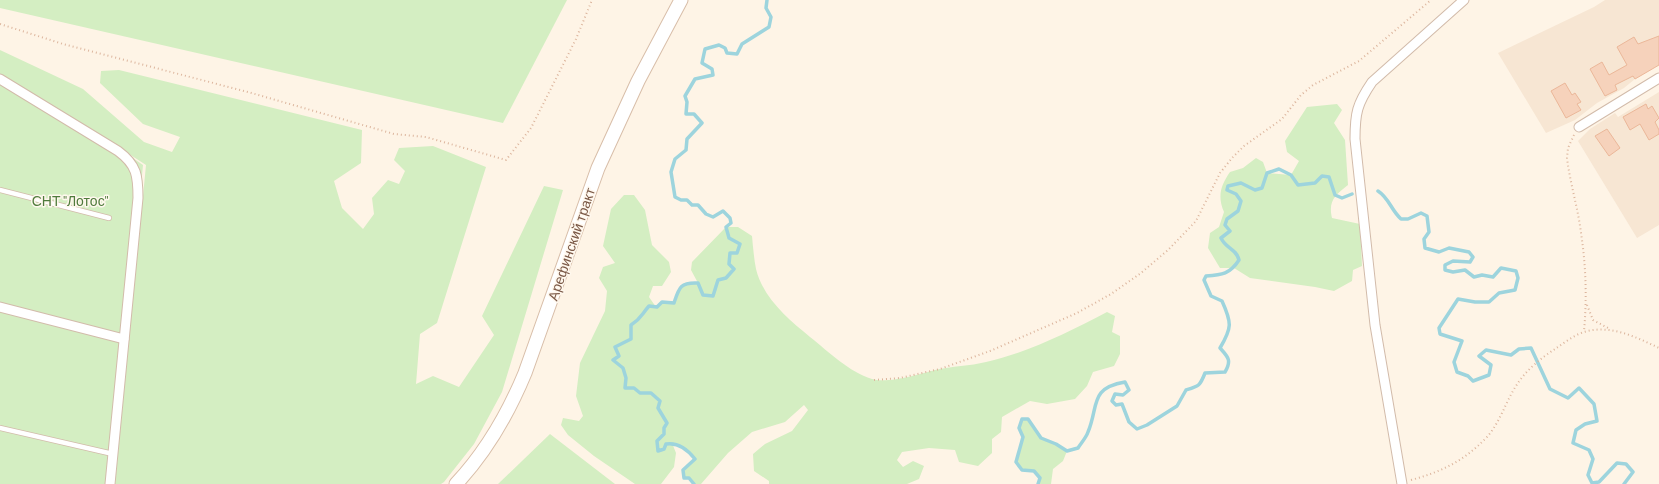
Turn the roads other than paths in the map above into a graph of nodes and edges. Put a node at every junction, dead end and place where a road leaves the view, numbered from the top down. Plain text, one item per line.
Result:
1 (681, 0) edge
2 (1464, 0) edge
3 (1659, 78) edge
4 (0, 79) edge
5 (1579, 127) road end
6 (0, 190) edge
7 (109, 218) dead end
8 (0, 308) edge
9 (124, 339) junction
10 (0, 428) edge
11 (113, 454) junction
12 (110, 484) edge
13 (456, 484) edge
14 (1403, 484) edge

1 - 13 street, Арефинский тракт
2 - 14 street
3 - 5 street
4 - 9 street
6 - 7 lane
8 - 9 street
9 - 11 street
10 - 11 lane
11 - 12 street

